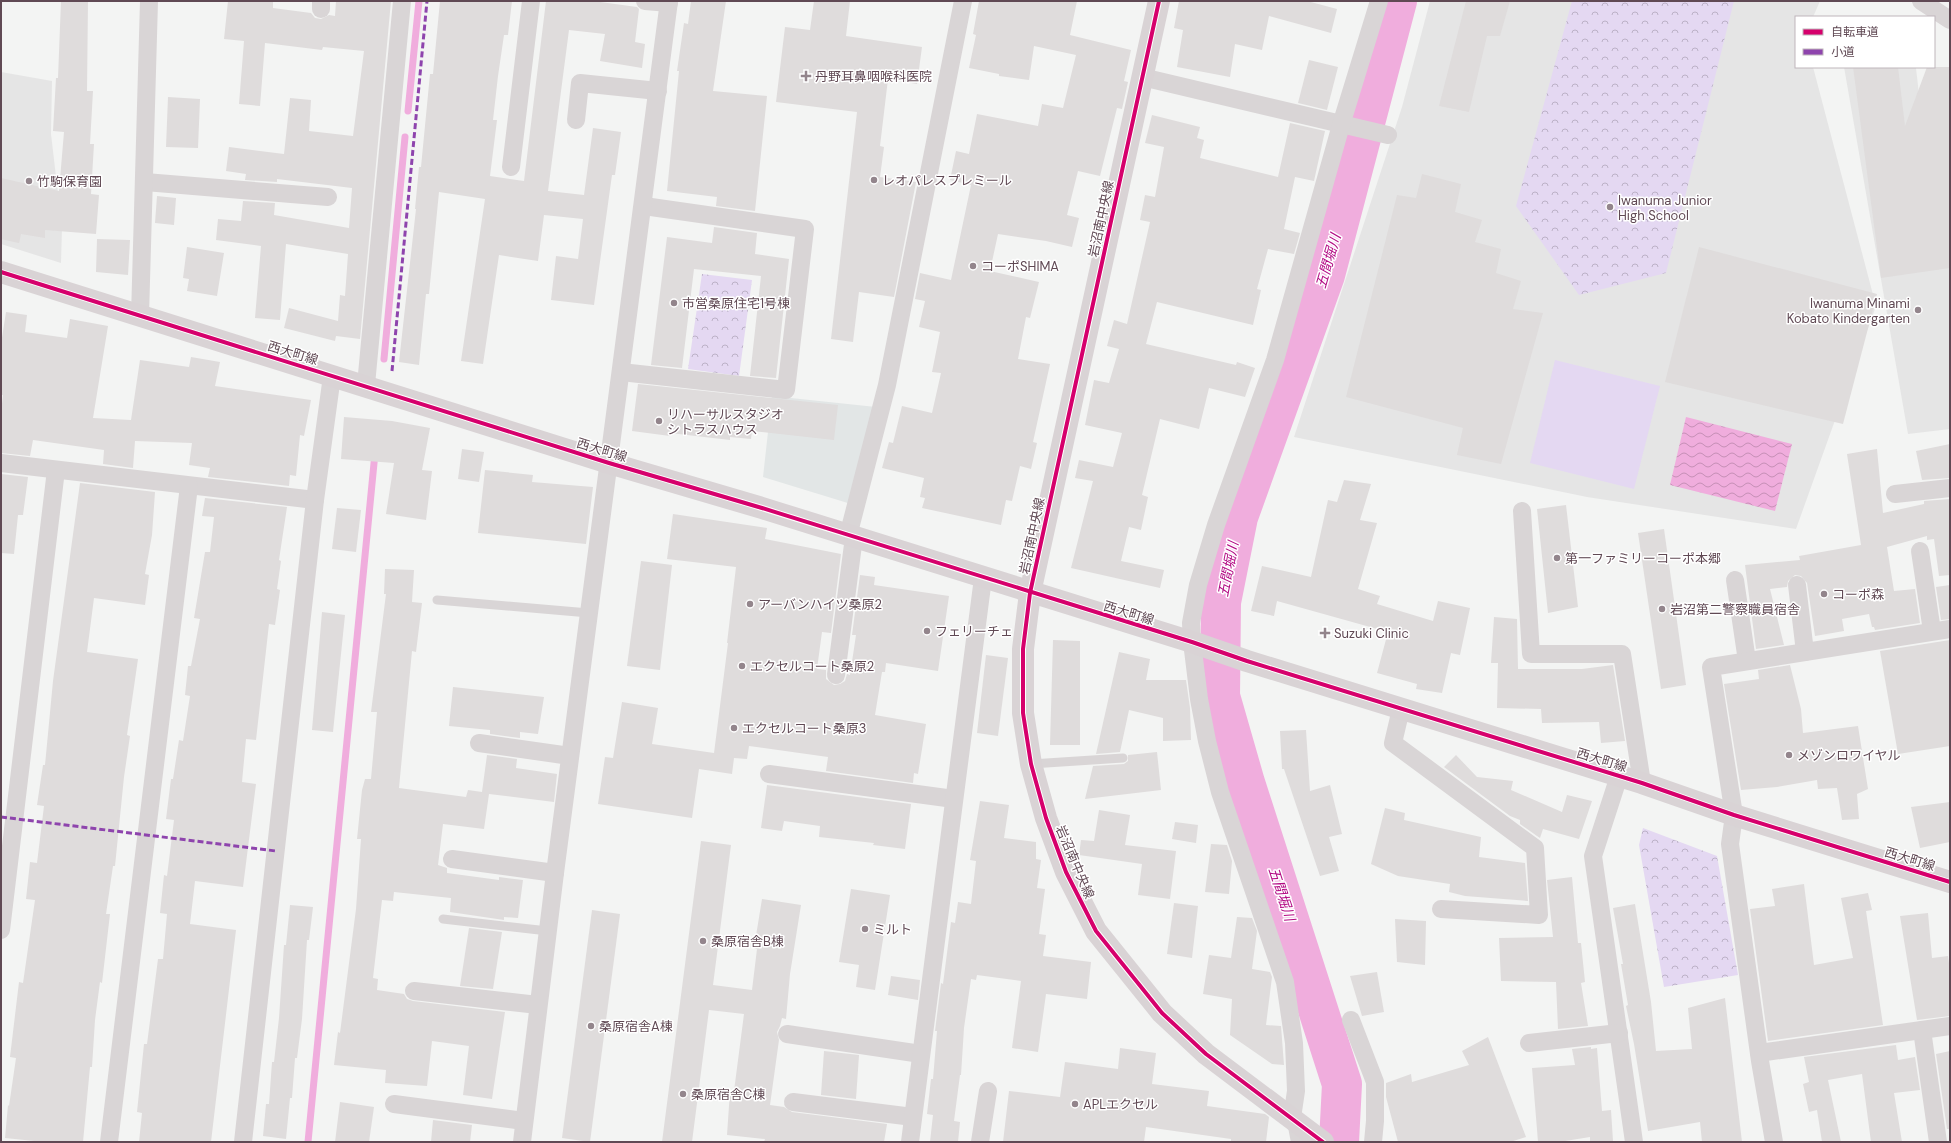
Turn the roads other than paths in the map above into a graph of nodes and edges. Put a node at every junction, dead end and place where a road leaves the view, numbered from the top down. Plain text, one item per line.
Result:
1 (149, 1) edge
2 (402, 1) edge
3 (531, 1) edge
4 (645, 1) edge
5 (963, 1) edge
6 (1159, 1) edge
7 (1379, 1) edge
8 (1921, 1) edge
9 (669, 2) edge
10 (1950, 20) edge
11 (1142, 77) junction
12 (658, 92) junction
13 (576, 120) dead end
14 (1343, 125) junction
15 (1388, 135) dead end
16 (511, 167) dead end
17 (145, 182) junction
18 (328, 197) dead end
19 (644, 206) junction
20 (1, 272) edge
21 (140, 316) junction
22 (622, 372) junction
23 (332, 376) junction
24 (366, 385) junction
25 (1, 463) edge
26 (609, 463) junction
27 (56, 470) junction
28 (189, 486) junction
29 (1950, 488) edge
30 (1895, 494) dead end
31 (315, 500) junction
32 (1522, 511) dead end
33 (851, 536) junction
34 (1920, 551) dead end
35 (983, 578) junction
36 (1735, 580) dead end
37 (1797, 585) dead end
38 (1030, 593) junction
39 (437, 600) dead end
40 (589, 613) junction
41 (1950, 629) edge
42 (1932, 631) junction
43 (1194, 643) junction
44 (1805, 652) junction
45 (1747, 661) junction
46 (836, 675) dead end
47 (1401, 709) junction
48 (479, 743) dead end
49 (570, 756) junction
50 (1123, 758) dead end
51 (1031, 764) junction
52 (769, 774) dead end
53 (1619, 776) junction
54 (1642, 784) junction
55 (954, 799) junction
56 (1734, 815) junction
57 (452, 859) dead end
58 (554, 873) junction
59 (1950, 882) edge
60 (1441, 909) dead end
61 (443, 918) dead end
62 (1, 930) edge
63 (548, 931) junction
64 (414, 991) dead end
65 (538, 1005) junction
66 (1352, 1020) dead end
67 (1950, 1026) edge
68 (1922, 1030) junction
69 (1619, 1033) junction
70 (787, 1034) dead end
71 (1529, 1043) dead end
72 (1759, 1053) junction
73 (921, 1054) junction
74 (988, 1091) dead end
75 (793, 1102) dead end
76 (394, 1104) dead end
77 (913, 1117) junction
78 (524, 1121) junction
79 (1298, 1127) edge
80 (109, 1142) edge
81 (243, 1142) edge
82 (522, 1142) edge
83 (910, 1142) edge
84 (980, 1142) edge
85 (1323, 1142) edge
86 (1373, 1142) edge
87 (1634, 1142) edge
88 (1774, 1142) edge
89 (1938, 1142) edge

1 - 17 street
2 - 24 street
3 - 16 street
4 - 9 street
5 - 33 street
6 - 11 street, 岩沼南中央線
7 - 14 street
8 - 10 street
9 - 12 street
11 - 14 street
11 - 38 street, 岩沼南中央線
12 - 13 street
12 - 19 street
14 - 15 street
14 - 43 street
17 - 18 street
17 - 21 street
19 - 22 street
19 - 22 street
20 - 21 street, 西大町線
21 - 23 street, 西大町線
22 - 26 street
23 - 24 street, 西大町線
23 - 31 street
24 - 26 street, 西大町線
25 - 27 street
26 - 33 street, 西大町線
26 - 40 street
27 - 28 street
27 - 62 street
28 - 31 street
28 - 80 street
29 - 30 street
31 - 81 street
32 - 54 street
33 - 35 street, 西大町線
33 - 46 street
34 - 42 street
35 - 38 street, 西大町線
35 - 55 street
36 - 45 street
37 - 44 street
38 - 43 street, 西大町線
38 - 51 street, 岩沼南中央線
39 - 40 lane
40 - 49 street
41 - 42 street
42 - 44 street
43 - 47 street, 西大町線
43 - 79 street
44 - 45 street
45 - 56 street
47 - 53 street, 西大町線
47 - 60 street
48 - 49 street
49 - 58 street
50 - 51 lane
51 - 79 street, 岩沼南中央線
52 - 55 street
53 - 54 street, 西大町線
53 - 69 street
54 - 56 street, 西大町線
55 - 73 street
56 - 59 street, 西大町線
56 - 72 street
57 - 58 street
58 - 63 street
61 - 63 lane
63 - 65 street
64 - 65 street
65 - 78 street
66 - 86 street
67 - 68 street
68 - 72 street
68 - 89 street
69 - 71 street
69 - 87 street
70 - 73 street
72 - 88 street
73 - 77 street
74 - 84 street
75 - 77 street
76 - 78 street
77 - 83 street
78 - 82 street
79 - 85 street, 岩沼南中央線

